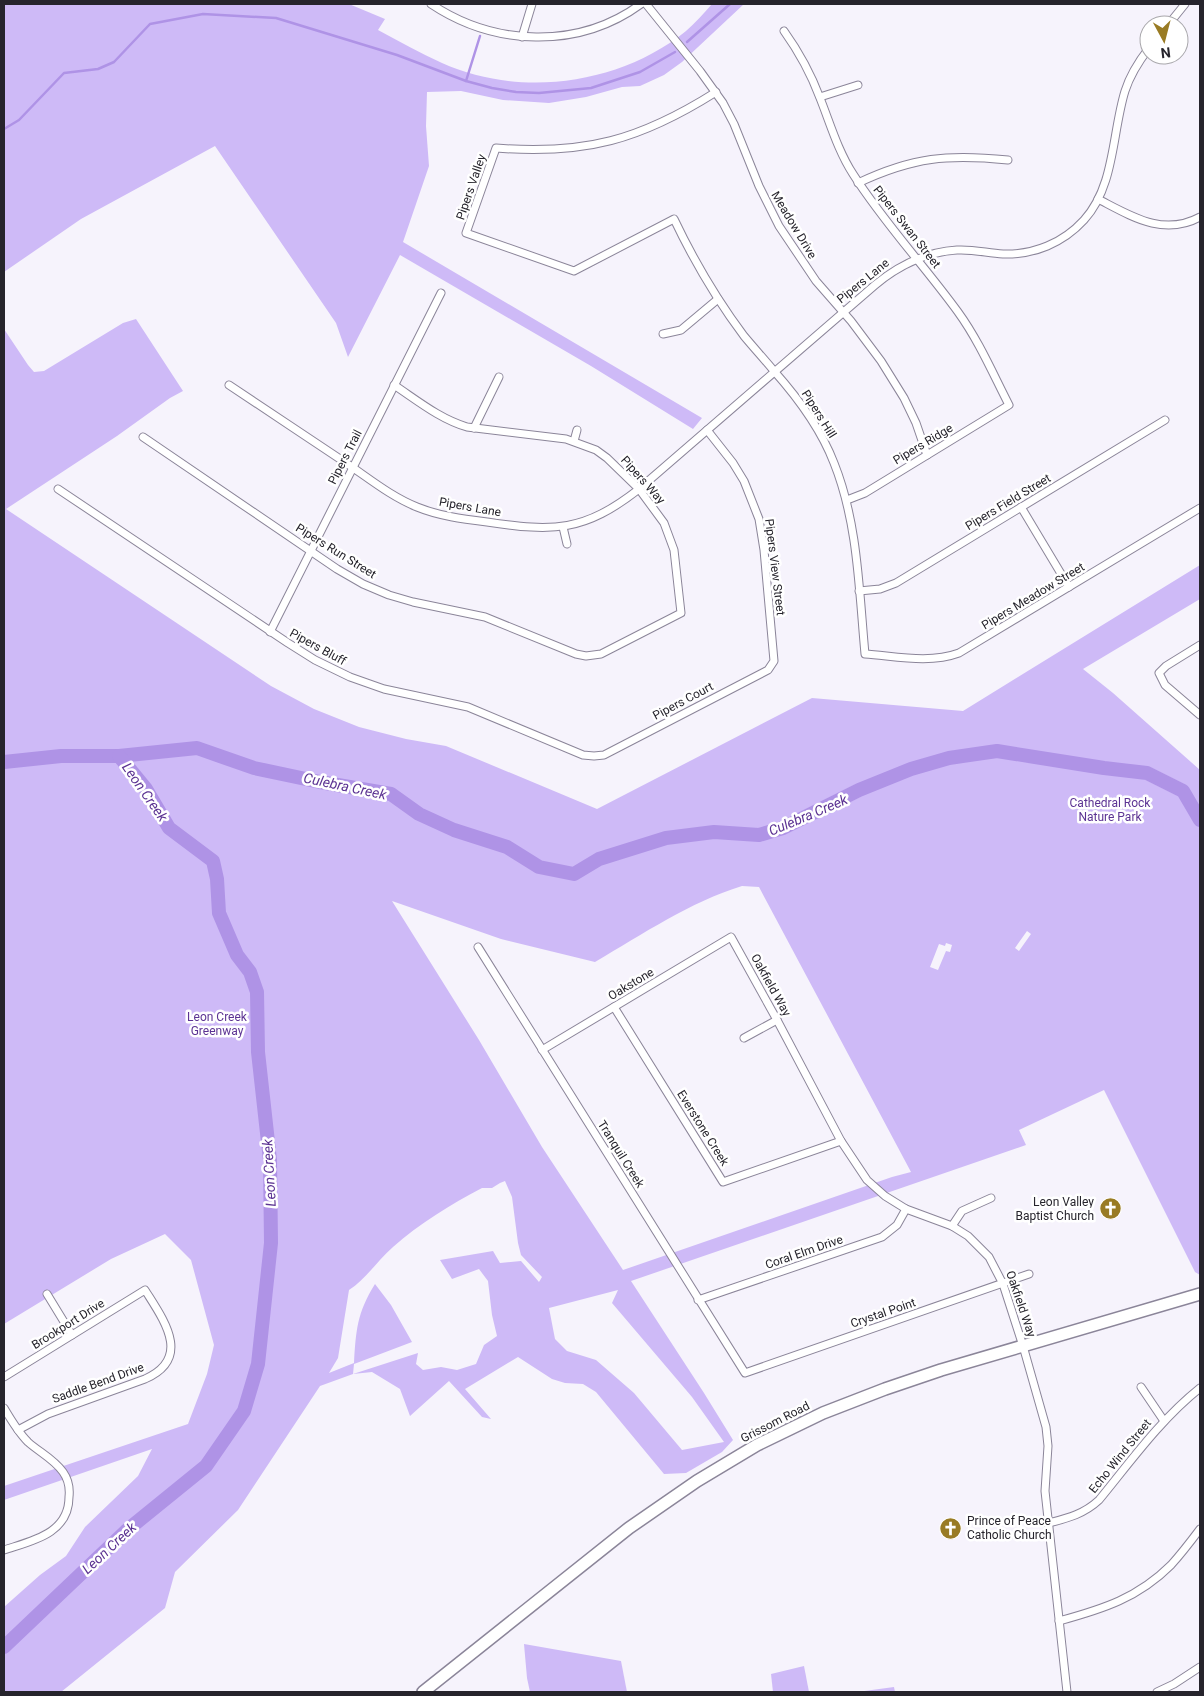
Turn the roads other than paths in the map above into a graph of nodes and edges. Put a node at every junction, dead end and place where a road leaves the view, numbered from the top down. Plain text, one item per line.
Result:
1 (532, 4) edge
2 (641, 4) edge
3 (646, 4) edge
4 (1185, 4) edge
5 (435, 5) edge
6 (1176, 15) edge
7 (784, 31) dead end
8 (522, 37) junction
9 (1139, 62) edge
10 (858, 85) dead end
11 (716, 92) junction
12 (820, 97) junction
13 (1008, 160) dead end
14 (858, 183) junction
15 (1098, 199) junction
16 (1200, 217) edge
17 (674, 220) joint
18 (916, 259) junction
19 (441, 293) dead end
20 (718, 299) junction
21 (843, 312) junction
22 (663, 334) dead end
23 (775, 372) junction
24 (499, 377) dead end
25 (229, 385) dead end
26 (394, 385) junction
27 (1009, 405) joint
28 (1165, 420) dead end
29 (474, 428) junction
30 (577, 430) dead end
31 (707, 430) junction
32 (143, 437) dead end
33 (574, 441) junction
34 (927, 455) junction
35 (352, 467) junction
36 (58, 489) dead end
37 (640, 489) junction
38 (847, 500) junction
39 (1020, 507) junction
40 (1200, 508) edge
41 (564, 527) junction
42 (567, 544) dead end
43 (311, 550) junction
44 (1070, 587) junction
45 (859, 591) junction
46 (270, 632) junction
47 (1200, 644) edge
48 (865, 654) joint
49 (594, 656) joint
50 (774, 661) joint
51 (1200, 715) edge
52 (599, 756) joint
53 (731, 937) joint
54 (478, 947) dead end
55 (614, 1007) junction
56 (777, 1020) junction
57 (744, 1038) dead end
58 (542, 1050) junction
59 (841, 1141) junction
60 (991, 1198) dead end
61 (906, 1209) junction
62 (952, 1226) junction
63 (1029, 1274) dead end
64 (1003, 1284) junction
65 (145, 1290) joint
66 (47, 1294) dead end
67 (1200, 1294) edge
68 (698, 1300) junction
69 (72, 1335) junction
70 (1023, 1346) junction
71 (745, 1373) joint
72 (4, 1377) edge
73 (1141, 1387) dead end
74 (1200, 1388) edge
75 (4, 1408) edge
76 (1164, 1421) junction
77 (18, 1430) junction
78 (1048, 1523) junction
79 (1200, 1529) edge
80 (4, 1550) edge
81 (1059, 1621) junction
82 (1200, 1667) edge
83 (423, 1692) edge
84 (1067, 1692) edge
85 (1157, 1692) edge

1 - 8 street
2 - 8 street
3 - 11 street, Meadow Drive
4 - 6 street
5 - 8 street
7 - 12 street, Pipers Swan Street
9 - 15 street, Pipers Lane
10 - 12 street
11 - 17 street, Pipers Valley
11 - 21 street, Meadow Drive
12 - 14 street, Pipers Swan Street
13 - 14 street
14 - 18 street, Pipers Swan Street
15 - 16 street
15 - 18 street, Pipers Lane
17 - 20 street, Pipers Hill
18 - 21 street, Pipers Lane
18 - 27 street, Pipers Swan Street
19 - 26 street, Pipers Trail
20 - 22 street
20 - 23 street, Pipers Hill
21 - 23 street, Pipers Lane
21 - 34 street, Meadow Drive
23 - 31 street, Pipers Lane
23 - 38 street, Pipers Hill
24 - 29 street
25 - 35 street, Pipers Lane
26 - 29 street, Pipers Way
26 - 35 street, Pipers Trail
27 - 34 street, Pipers Ridge
28 - 39 street, Pipers Field Street
29 - 33 street, Pipers Way
30 - 33 street
31 - 37 street, Pipers Lane
31 - 50 street, Pipers View Street
32 - 43 street, Pipers Run Street
33 - 37 street, Pipers Way
34 - 38 street, Pipers Ridge
35 - 41 street, Pipers Lane
35 - 43 street, Pipers Trail
36 - 46 street, Pipers Bluff
37 - 41 street, Pipers Lane
37 - 49 street, Pipers Way
38 - 45 street, Pipers Hill
39 - 44 street
39 - 45 street, Pipers Field Street
40 - 44 street, Pipers Meadow Street
41 - 42 street
43 - 46 street, Pipers Trail
43 - 49 street, Pipers Run Street
44 - 48 street, Pipers Meadow Street
45 - 48 street, Pipers Hill
46 - 52 street, Pipers Bluff
47 - 51 street
50 - 52 street, Pipers Court
53 - 55 street, Oakstone
53 - 56 street, Oakfield Way
54 - 58 street, Tranquil Creek
55 - 58 street, Oakstone
55 - 59 street, Everstone Creek
56 - 57 street
56 - 59 street, Oakfield Way
58 - 68 street, Tranquil Creek
59 - 61 street, Oakfield Way
60 - 62 street
61 - 62 street, Oakfield Way
61 - 68 street, Coral Elm Drive
62 - 64 street, Oakfield Way
63 - 64 street, Crystal Point
64 - 70 street, Oakfield Way
64 - 71 street, Crystal Point
65 - 69 street, Brookport Drive
65 - 77 street, Saddle Bend Drive
66 - 69 street
67 - 70 main road, Grissom Road
68 - 71 street, Tranquil Creek
69 - 72 street, Brookport Drive
70 - 78 street, Oakfield Way
70 - 83 main road, Grissom Road
73 - 76 street
74 - 76 street, Echo Wind Street
75 - 77 street
76 - 78 street, Echo Wind Street
77 - 80 street
78 - 81 street, Oakfield Way
79 - 81 street
81 - 84 street, Oakfield Way
82 - 85 street

